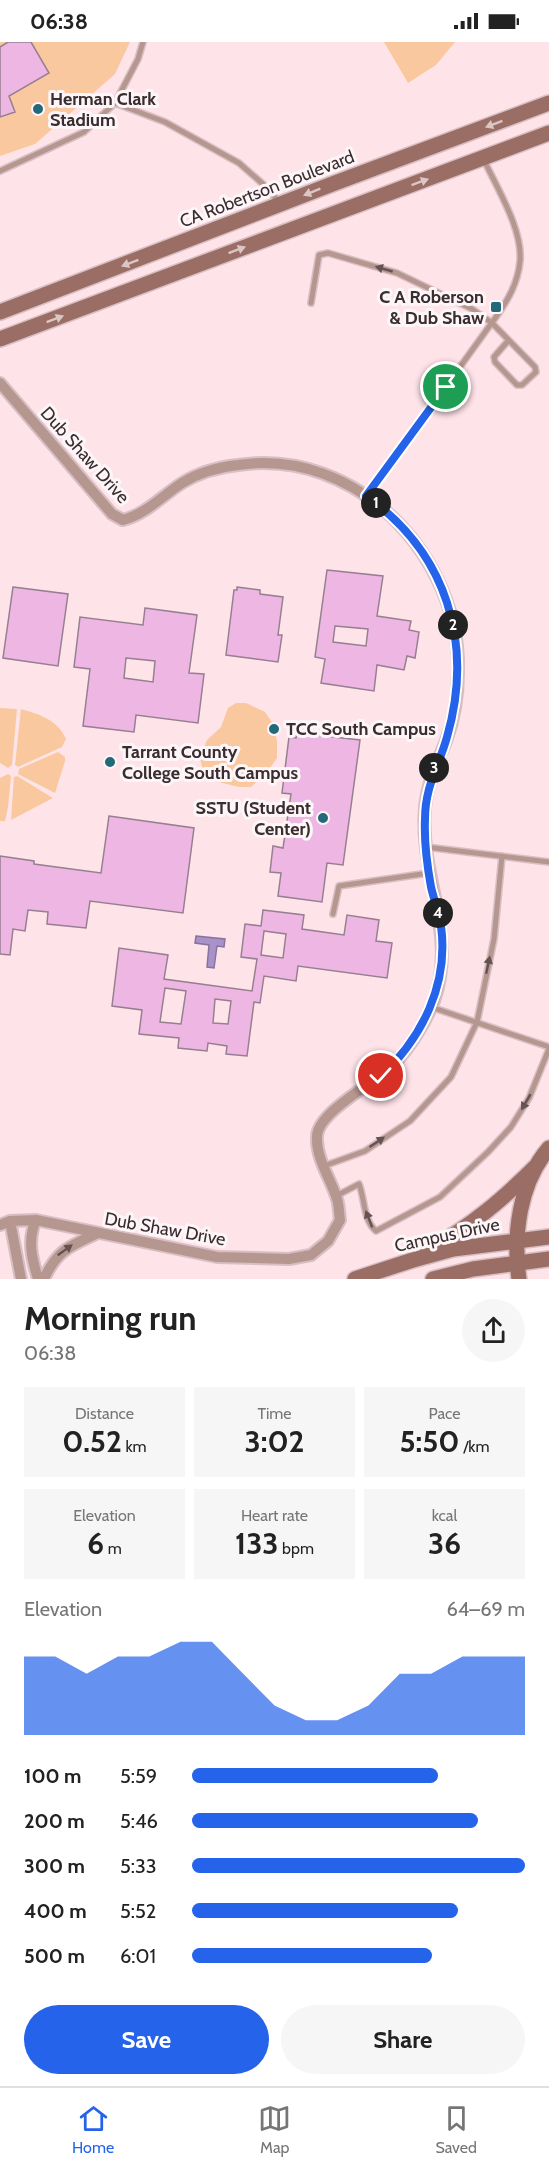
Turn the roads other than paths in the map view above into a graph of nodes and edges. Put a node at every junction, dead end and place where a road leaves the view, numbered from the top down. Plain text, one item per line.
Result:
1 (143, 42) edge
2 (115, 103) junction
3 (549, 103) edge
4 (471, 133) junction
5 (549, 133) edge
6 (483, 158) junction
7 (0, 171) edge
8 (281, 204) junction
9 (292, 230) junction
10 (311, 303) dead end
11 (0, 312) edge
12 (492, 323) junction
13 (0, 339) edge
14 (508, 341) junction
15 (0, 382) edge
16 (366, 496) junction
17 (426, 847) junction
18 (502, 856) junction
19 (549, 862) edge
20 (429, 873) junction
21 (333, 914) dead end
22 (431, 1007) junction
23 (477, 1022) junction
24 (549, 1048) edge
25 (549, 1148) edge
26 (324, 1166) junction
27 (536, 1166) junction
28 (336, 1197) junction
29 (36, 1220) junction
30 (5, 1223) edge
31 (98, 1233) junction
32 (549, 1237) edge
33 (516, 1240) junction
34 (549, 1259) edge
35 (413, 1260) junction
36 (517, 1263) junction
37 (21, 1279) edge
38 (38, 1279) edge
39 (44, 1279) edge
40 (354, 1279) edge
41 (433, 1279) edge
42 (519, 1279) edge

1 - 2 lane
2 - 7 lane
2 - 8 lane
3 -> 4 street, CA Robertson Boulevard
4 - 6 street
4 -> 8 street, CA Robertson Boulevard
5 - 6 street
9 -> 6 street
6 - 12 lane
8 - 9 street
8 -> 11 street, CA Robertson Boulevard
13 -> 9 street
12 -> 10 lane
12 - 14 lane
12 - 16 lane
14 - 14 lane
15 - 16 street, Dub Shaw Drive
16 - 17 street, Dub Shaw Drive
17 - 18 lane
17 - 20 street, Dub Shaw Drive
18 - 19 lane
23 -> 18 lane
20 - 21 lane
20 - 22 street, Dub Shaw Drive
22 - 23 lane
22 - 26 street, Dub Shaw Drive
23 - 24 lane
26 -> 23 lane
24 -> 28 lane
25 - 27 street
26 - 28 street, Dub Shaw Drive
27 - 33 street
27 - 35 street
28 - 31 street, Dub Shaw Drive
29 - 30 street, Dub Shaw Drive
29 - 31 street, Dub Shaw Drive
29 - 38 street
30 - 37 street, Dub Shaw Drive
39 -> 31 street
32 - 33 street, Campus Drive
33 - 35 street, Campus Drive
33 - 36 street
34 - 36 street
35 - 40 street, Campus Drive
36 - 41 street
36 - 42 street

